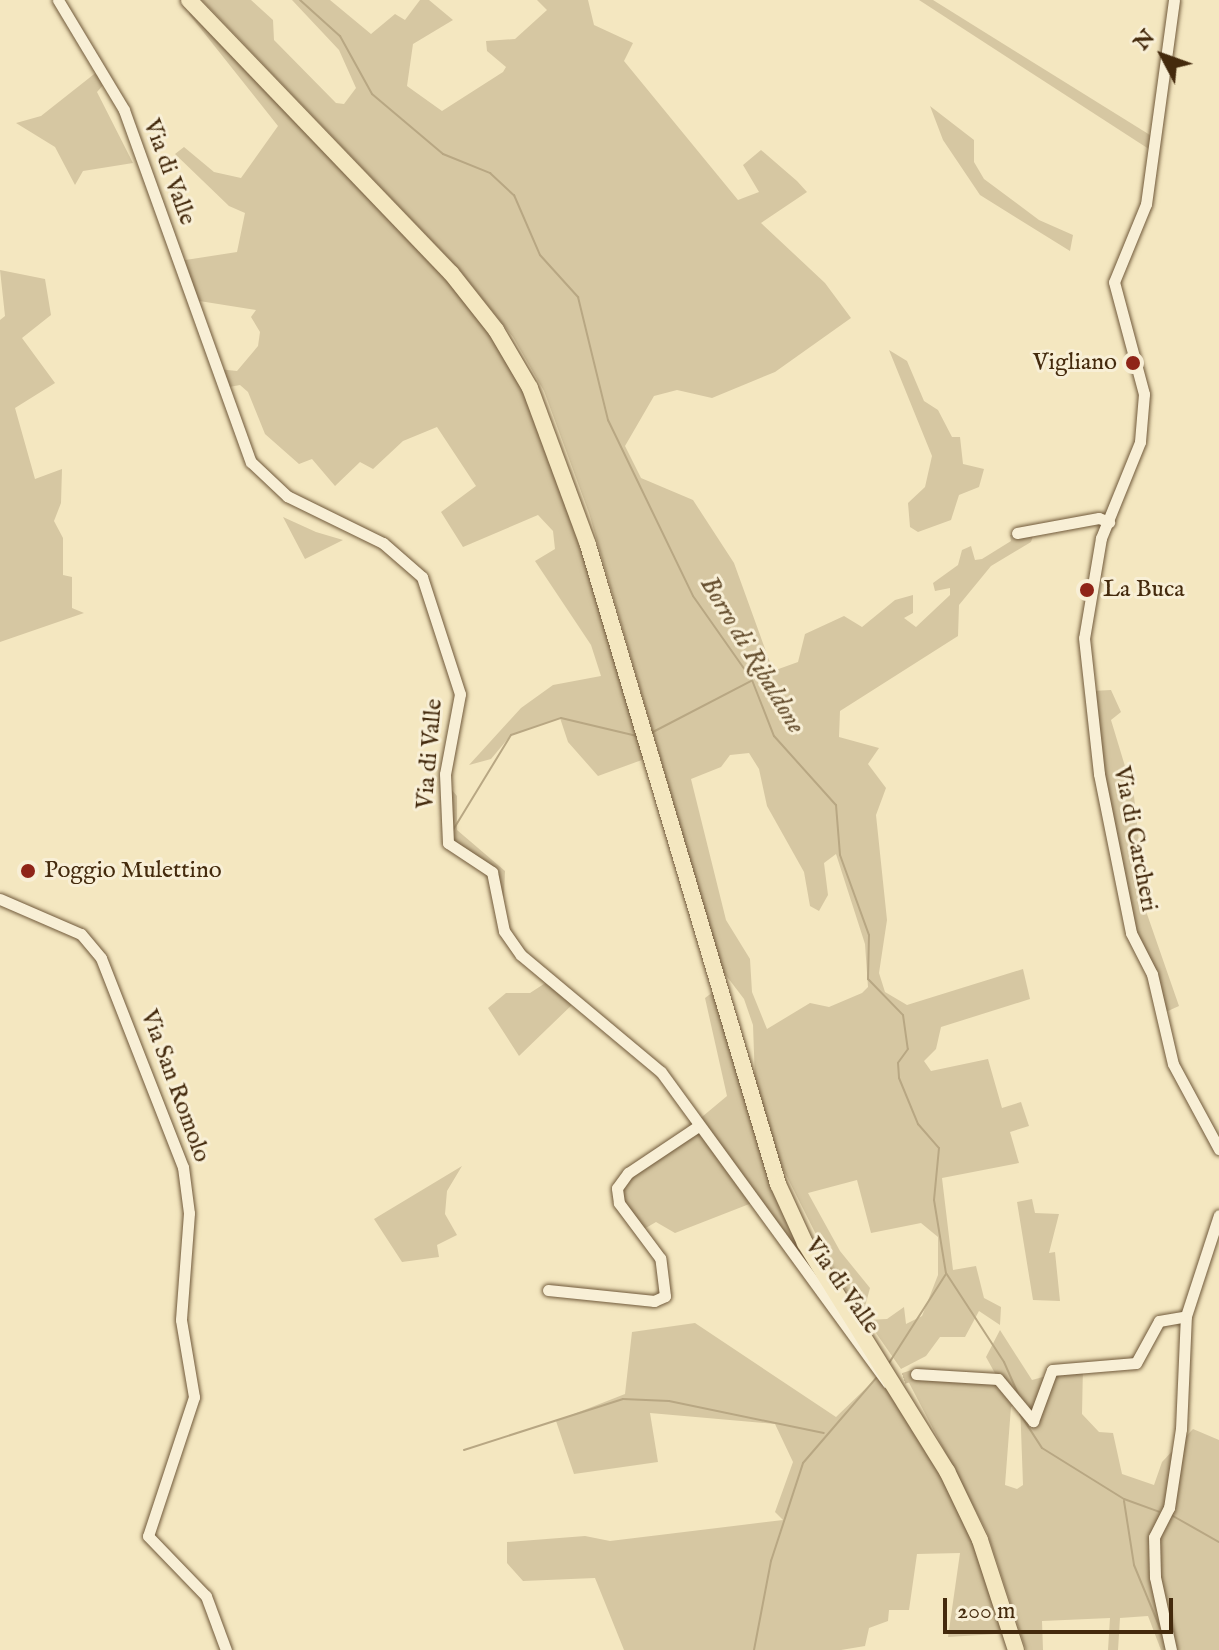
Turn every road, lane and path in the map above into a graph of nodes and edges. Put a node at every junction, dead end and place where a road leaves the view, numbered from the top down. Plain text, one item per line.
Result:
1 (58, 0) edge
2 (189, 0) edge
3 (202, 0) edge
4 (1174, 0) edge
5 (1109, 522) junction
6 (1017, 533) dead end
7 (0, 899) edge
8 (697, 1127) junction
9 (1217, 1141) edge
10 (1219, 1215) edge
11 (548, 1290) dead end
12 (1186, 1316) junction
13 (916, 1374) tunnel mouth
14 (881, 1378) dead end
15 (226, 1650) edge
16 (1016, 1650) edge
17 (1026, 1650) edge
18 (1171, 1650) edge

1 - 8 street, Via di Valle
2 - 16 highway
3 - 17 highway
4 - 5 street, Via di Carcheri
5 - 6 street
5 - 9 street, Via di Carcheri
7 - 15 street, Via San Romolo
8 - 11 street
8 - 14 street, Via di Valle
10 - 12 street
12 - 13 street
12 - 18 street

